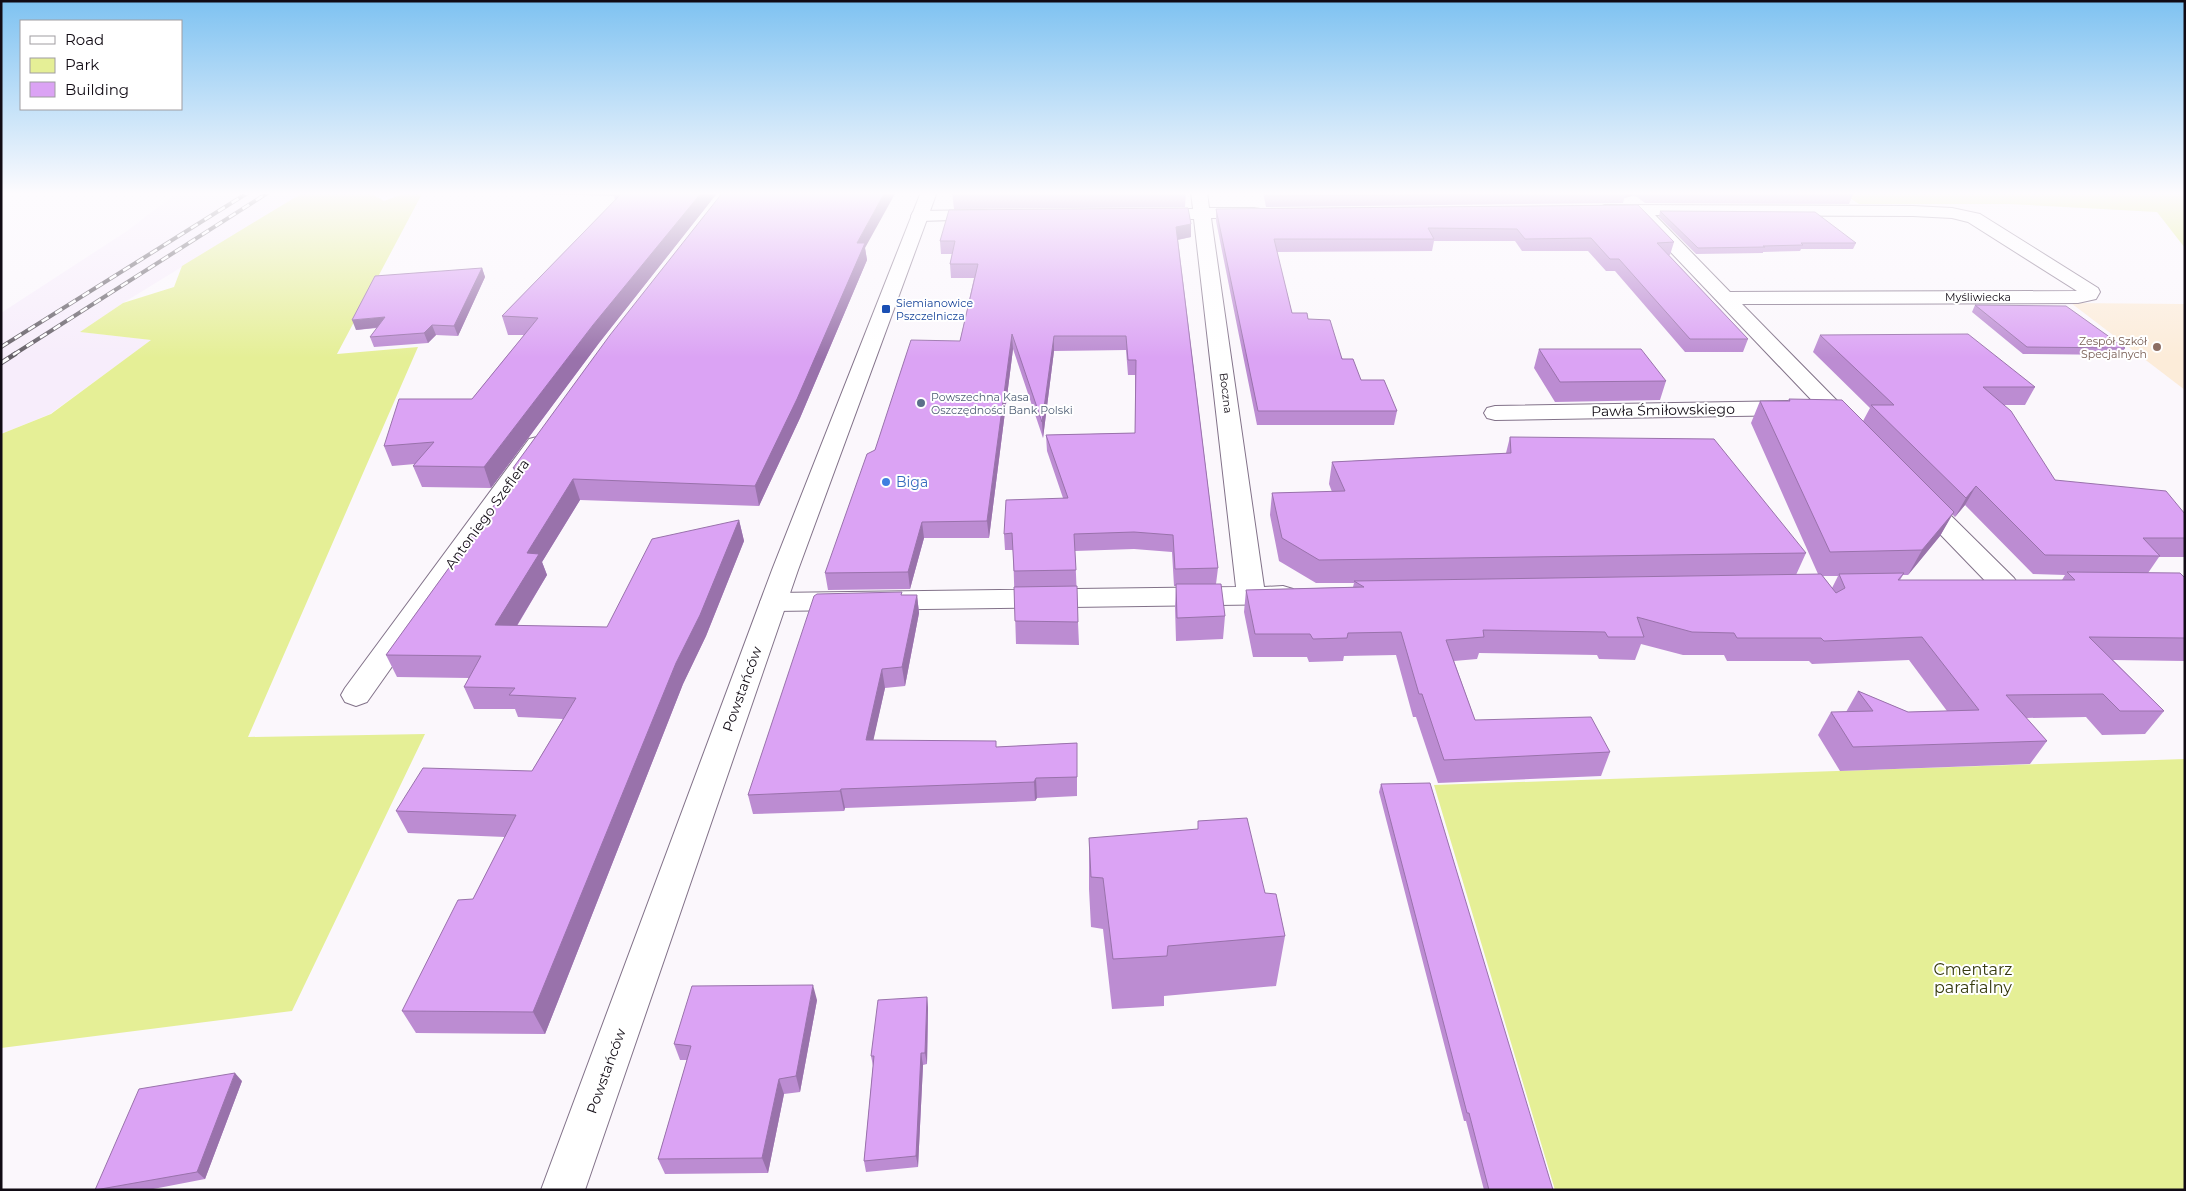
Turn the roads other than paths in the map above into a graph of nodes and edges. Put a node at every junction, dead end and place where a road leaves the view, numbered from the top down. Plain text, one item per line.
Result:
1 (908, 248) edge
2 (1207, 248) edge
3 (1676, 248) edge
4 (2022, 248) edge
5 (1725, 298) junction
6 (1831, 407) junction
7 (1495, 413) dead end
8 (550, 427) edge
9 (1866, 442) edge
10 (1907, 485) edge
11 (1974, 585) edge
12 (1311, 594) edge
13 (1251, 595) junction
14 (774, 602) junction
15 (356, 695) dead end
16 (563, 1190) edge

1 - 14 street, Powstańców
2 - 13 street, Boczna
3 - 5 street
4 - 5 street, Myśliwiecka
5 - 6 street
6 - 7 street, Pawła Śmiłowskiego
6 - 9 street
8 - 15 street, Antoniego Szeflera
10 - 11 street
12 - 13 street
13 - 14 street
14 - 16 street, Powstańców

